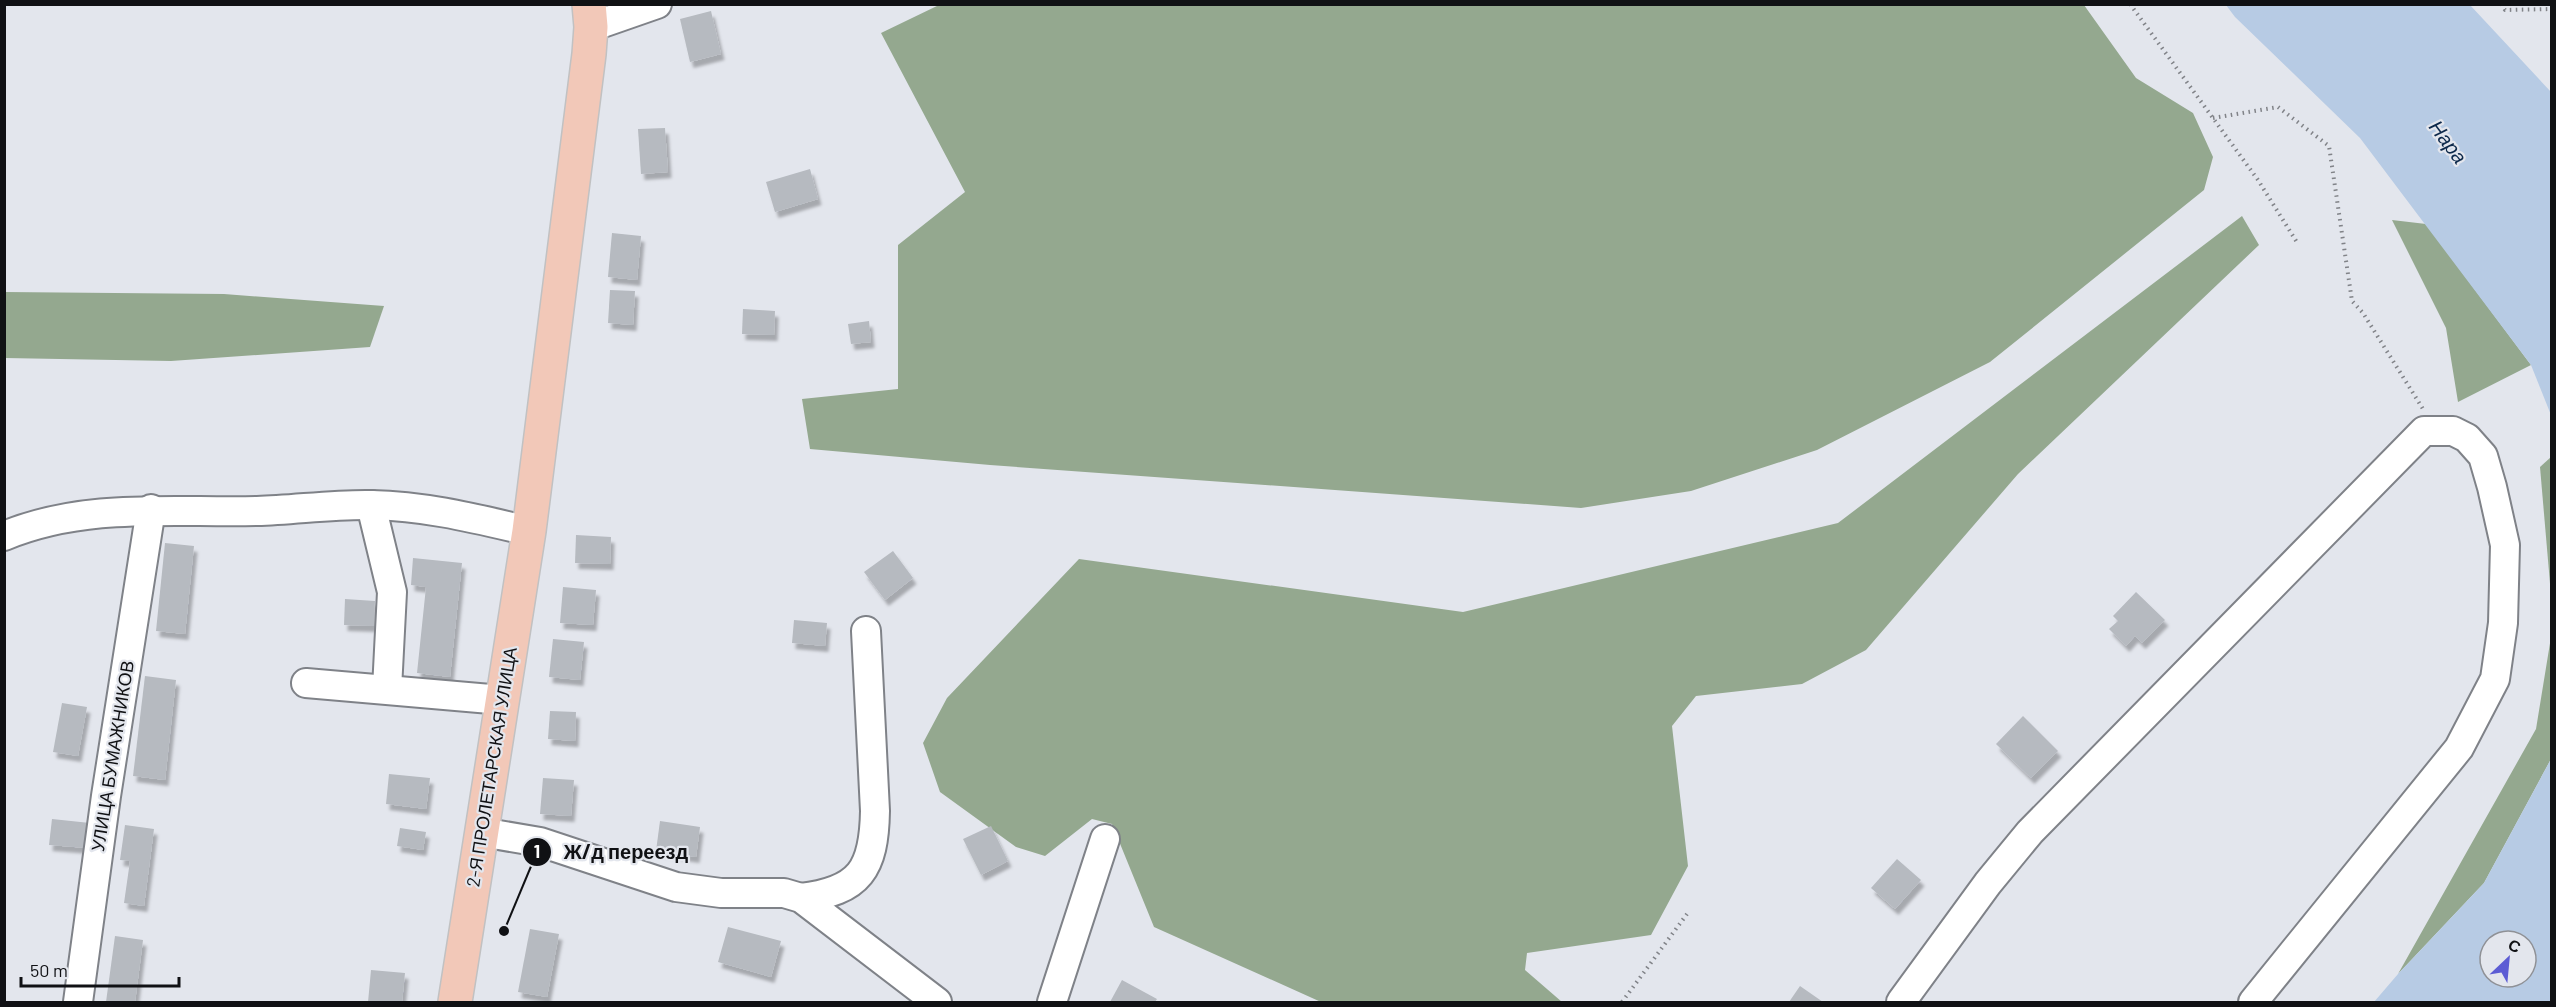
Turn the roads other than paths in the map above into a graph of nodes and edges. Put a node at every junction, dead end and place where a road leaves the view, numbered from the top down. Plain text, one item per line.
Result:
1 (657, 4) edge
2 (590, 16) edge
3 (371, 505) junction
4 (151, 509) junction
5 (529, 531) junction
6 (4, 536) edge
7 (866, 631) dead end
8 (306, 683) dead end
9 (387, 689) junction
10 (502, 700) junction
11 (481, 832) junction
12 (1105, 838) dead end
13 (801, 898) junction
14 (78, 1002) edge
15 (455, 1002) edge
16 (934, 1002) edge
17 (1052, 1002) edge
18 (1901, 1002) edge
19 (2253, 1002) edge

1 - 2 street
2 - 5 main road, 2-Я ПРОЛЕТАРСКАЯ УЛИЦА
3 - 4 street
3 - 5 street
3 - 9 street
4 - 6 street
4 - 14 street, УЛИЦА БУМАЖНИКОВ
5 - 10 main road, 2-Я ПРОЛЕТАРСКАЯ УЛИЦА
7 - 13 street
8 - 9 street
9 - 10 street
10 - 11 main road, 2-Я ПРОЛЕТАРСКАЯ УЛИЦА
11 - 13 street
11 - 15 main road, 2-Я ПРОЛЕТАРСКАЯ УЛИЦА
12 - 17 street
13 - 16 street
18 - 19 street

